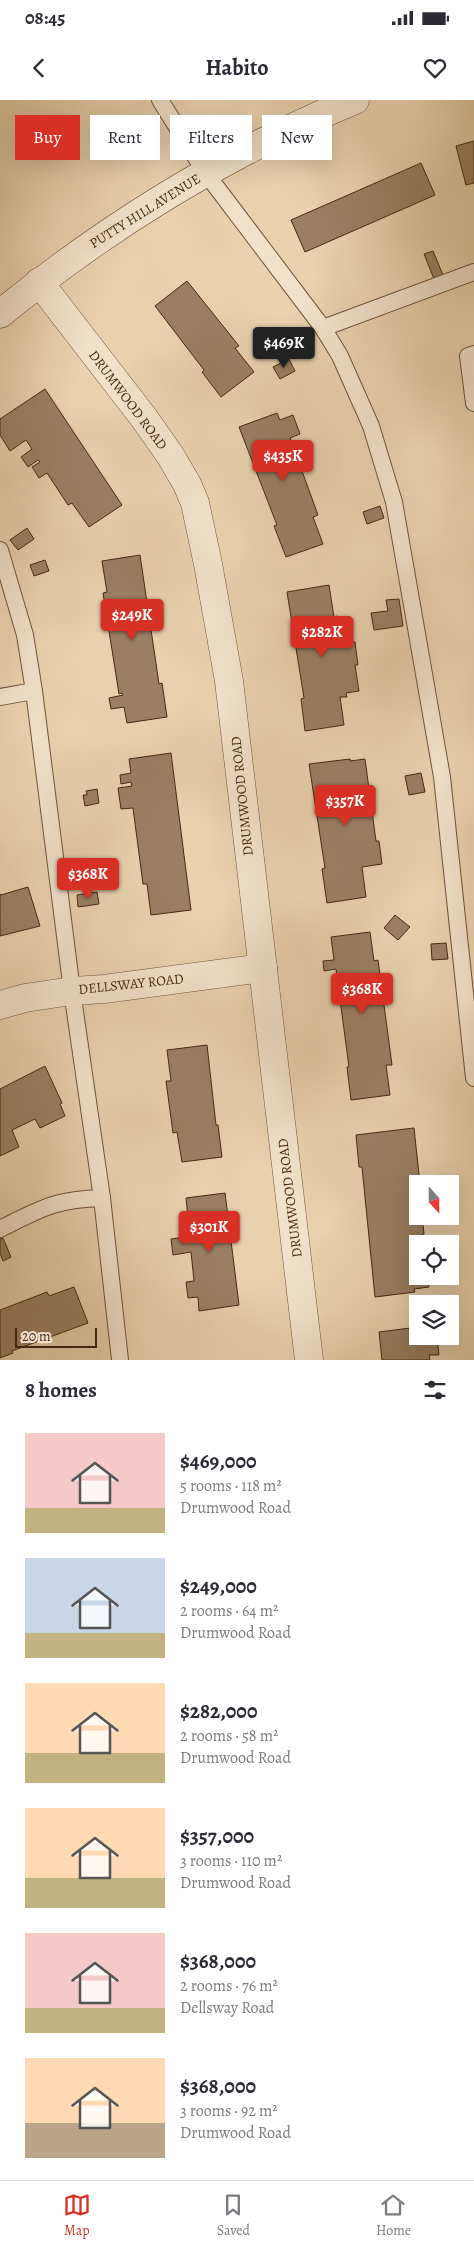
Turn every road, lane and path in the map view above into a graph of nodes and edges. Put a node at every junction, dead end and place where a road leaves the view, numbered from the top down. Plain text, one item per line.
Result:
1 (160, 100) edge
2 (355, 100) edge
3 (205, 172) junction
4 (474, 272) edge
5 (39, 282) junction
6 (0, 314) edge
7 (323, 328) junction
8 (474, 354) edge
9 (474, 403) edge
10 (0, 550) edge
11 (34, 691) junction
12 (0, 697) edge
13 (263, 968) junction
14 (72, 991) junction
15 (0, 1005) edge
16 (474, 1078) edge
17 (102, 1198) junction
18 (0, 1229) edge
19 (120, 1360) edge
20 (310, 1360) edge

1 - 3 lane
2 - 3 street, PUTTY HILL AVENUE
3 - 5 street, PUTTY HILL AVENUE
3 - 7 lane
4 - 7 lane
5 - 6 street, PUTTY HILL AVENUE
5 - 13 street, DRUMWOOD ROAD
7 - 16 lane
8 - 9 lane
10 - 11 lane
11 - 12 lane
11 - 14 lane
13 - 14 street, DELLSWAY ROAD
13 - 20 street, DRUMWOOD ROAD
14 - 15 street, DELLSWAY ROAD
14 - 17 lane
17 - 18 lane
17 - 19 lane

